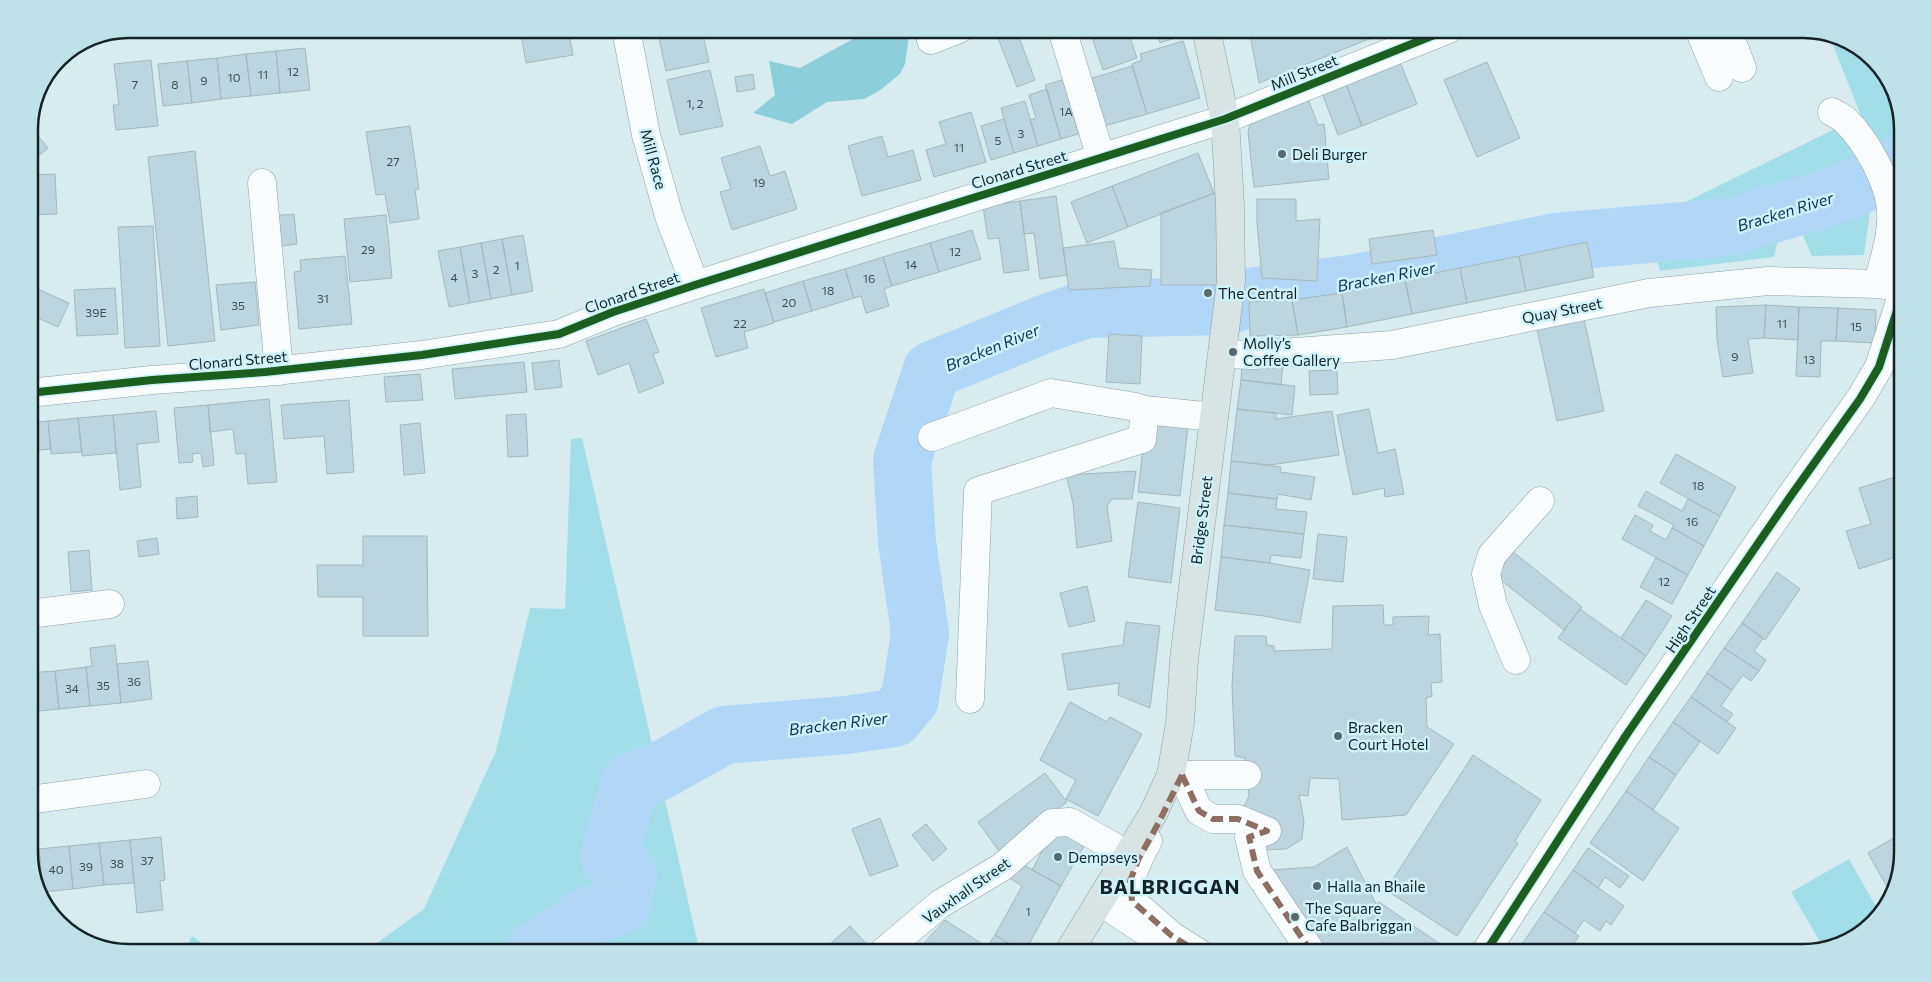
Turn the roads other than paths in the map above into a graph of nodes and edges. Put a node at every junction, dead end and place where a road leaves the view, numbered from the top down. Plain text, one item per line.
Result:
1 (628, 38) edge
2 (1065, 38) edge
3 (1208, 38) edge
4 (1426, 38) edge
5 (1705, 38) edge
6 (1728, 38) edge
7 (1832, 112) dead end
8 (1224, 119) junction
9 (1100, 158) junction
10 (262, 183) dead end
11 (1893, 203) edge
12 (1893, 210) edge
13 (1893, 281) edge
14 (695, 285) junction
15 (1894, 288) edge
16 (1893, 292) edge
17 (1222, 354) junction
18 (279, 371) junction
19 (38, 392) edge
20 (1145, 410) junction
21 (1214, 417) junction
22 (932, 437) dead end
23 (1540, 501) dead end
24 (110, 604) dead end
25 (38, 613) edge
26 (1516, 660) dead end
27 (970, 699) dead end
28 (1176, 775) junction
29 (1247, 775) dead end
30 (146, 784) dead end
31 (38, 799) edge
32 (1128, 855) junction
33 (1101, 902) junction
34 (893, 944) edge
35 (1074, 944) edge
36 (1165, 944) edge
37 (1185, 944) edge
38 (1306, 944) edge
39 (1491, 944) edge

1 - 14 street, Mill Race
2 - 9 street
3 - 8 main road, Bridge Street
4 - 8 street, Mill Street
5 - 6 street
7 - 11 street
8 - 9 street, Clonard Street
8 - 17 main road, Bridge Street
9 - 14 street, Clonard Street
10 - 18 street
12 - 13 street, High Street
14 - 18 street, Clonard Street
15 - 17 street, Quay Street
16 - 39 street, High Street
17 - 21 main road, Bridge Street
18 - 19 street, Clonard Street
20 - 21 street
20 - 22 street
20 - 27 street
21 - 28 main road, Bridge Street
23 - 26 street
24 - 25 street
28 - 29 street
28 - 32 main road, Bridge Street
28 - 37 street
28 - 38 street
30 - 31 street
32 - 33 main road, Bridge Street
32 - 34 street, Vauxhall Street
33 - 35 main road, Bridge Street
33 - 36 street

